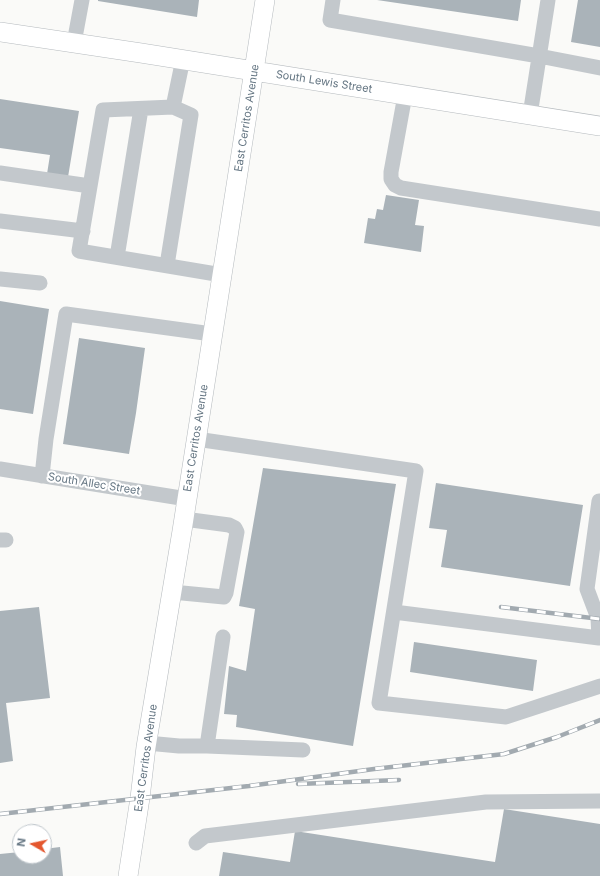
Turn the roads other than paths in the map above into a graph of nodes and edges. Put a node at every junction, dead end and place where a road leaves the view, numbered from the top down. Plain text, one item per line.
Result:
1 (82, 0) edge
2 (265, 0) edge
3 (333, 0) edge
4 (548, 0) edge
5 (0, 32) edge
6 (74, 43) junction
7 (539, 56) junction
8 (182, 59) junction
9 (600, 68) edge
10 (254, 71) junction
11 (405, 95) junction
12 (173, 107) junction
13 (141, 109) junction
14 (530, 115) junction
15 (600, 126) edge
16 (0, 173) edge
17 (90, 186) junction
18 (600, 219) edge
19 (0, 221) edge
20 (83, 231) junction
21 (117, 257) junction
22 (167, 266) junction
23 (222, 275) junction
24 (0, 279) edge
25 (40, 283) dead end
26 (212, 334) junction
27 (196, 439) junction
28 (0, 469) edge
29 (42, 476) junction
30 (187, 498) junction
31 (600, 501) edge
32 (184, 519) junction
33 (172, 592) junction
34 (394, 612) junction
35 (223, 637) dead end
36 (600, 638) edge
37 (600, 686) edge
38 (147, 743) junction
39 (207, 746) junction
40 (303, 750) dead end
41 (600, 801) edge
42 (196, 843) dead end
43 (128, 876) edge

1 - 6 street
2 - 10 main road, East Cerritos Avenue
3 - 7 street
4 - 7 street
5 - 6 main road, South Lewis Street
6 - 8 main road, South Lewis Street
7 - 9 street
7 - 14 street
8 - 10 main road, South Lewis Street
8 - 12 street
10 - 11 main road, South Lewis Street
10 - 23 main road, East Cerritos Avenue
11 - 14 main road, South Lewis Street
11 - 18 street
12 - 13 street
12 - 22 street
13 - 17 street
13 - 21 street
14 - 15 main road, South Lewis Street
16 - 17 street
17 - 20 street
19 - 20 street
20 - 21 street
21 - 22 street
22 - 23 street
23 - 26 main road, East Cerritos Avenue
24 - 25 street
26 - 27 main road, East Cerritos Avenue
26 - 29 street
27 - 30 main road, East Cerritos Avenue
27 - 34 street
28 - 29 street, South Allec Street
29 - 30 street, South Allec Street
30 - 32 main road, East Cerritos Avenue
31 - 36 street
32 - 33 main road, East Cerritos Avenue
32 - 33 street
33 - 38 main road, East Cerritos Avenue
34 - 36 street
34 - 37 street
35 - 39 street
38 - 39 street
38 - 43 main road, East Cerritos Avenue
39 - 40 street
41 - 42 street

